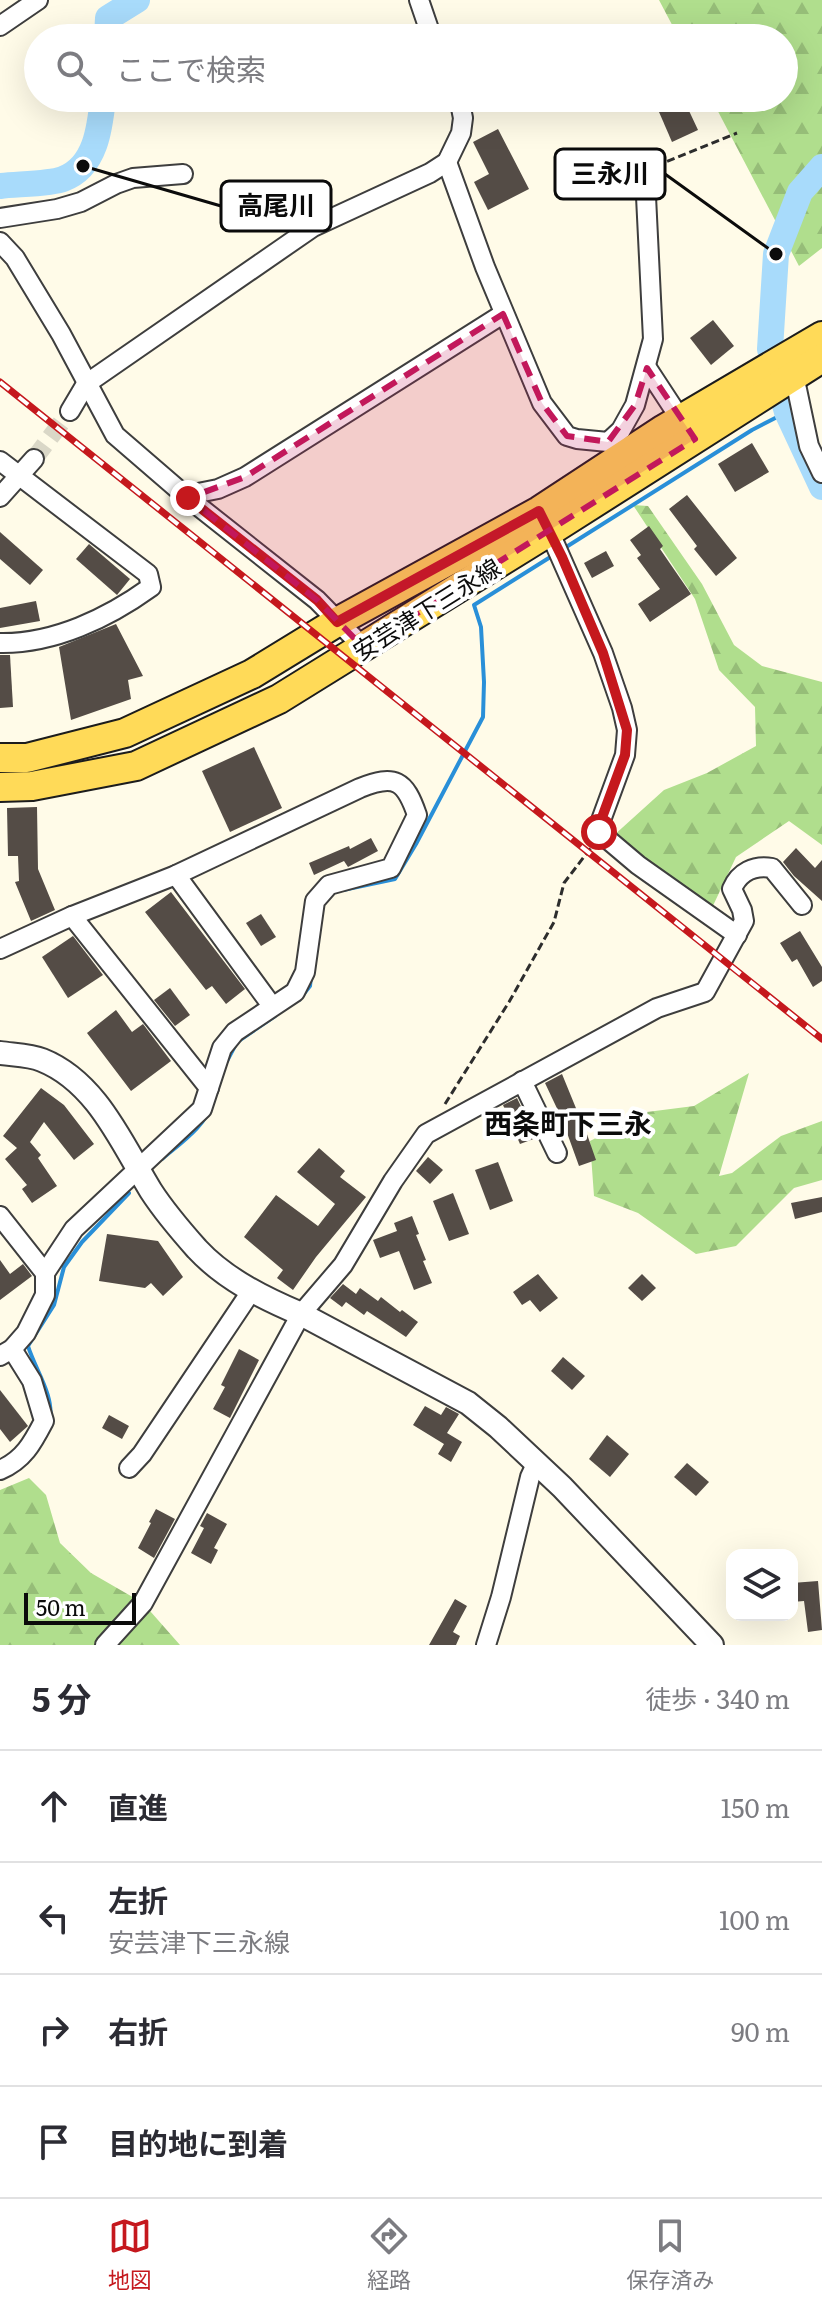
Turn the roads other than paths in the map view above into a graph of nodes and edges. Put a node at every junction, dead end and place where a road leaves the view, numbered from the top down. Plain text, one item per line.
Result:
1 (38, 0) edge
2 (419, 0) edge
3 (427, 24) edge
4 (0, 26) edge
5 (462, 112) edge
6 (447, 162) junction
7 (183, 174) dead end
8 (645, 176) road end
9 (0, 218) edge
10 (0, 242) edge
11 (503, 314) junction
12 (822, 336) edge
13 (822, 358) edge
14 (794, 364) junction
15 (647, 368) junction
16 (86, 384) junction
17 (70, 411) tunnel mouth
18 (687, 430) junction
19 (34, 459) tunnel mouth
20 (0, 461) edge
21 (822, 473) edge
22 (19, 476) junction
23 (0, 497) edge
24 (188, 498) junction
25 (552, 536) junction
26 (337, 622) junction
27 (0, 643) edge
28 (363, 647) junction
29 (0, 758) edge
30 (0, 787) edge
31 (176, 875) junction
32 (802, 905) dead end
33 (72, 916) junction
34 (737, 935) junction
35 (0, 949) edge
36 (272, 1006) junction
37 (0, 1053) edge
38 (522, 1081) junction
39 (209, 1088) junction
40 (557, 1153) dead end
41 (139, 1167) junction
42 (0, 1216) edge
43 (45, 1273) junction
44 (252, 1290) junction
45 (301, 1314) junction
46 (6, 1352) edge
47 (537, 1462) junction
48 (129, 1468) dead end
49 (0, 1470) edge
50 (105, 1645) edge
51 (486, 1645) edge
52 (712, 1645) edge

1 - 4 street
2 - 3 street
5 - 6 street
6 - 11 street
6 - 16 street
7 - 9 street
8 - 15 street
10 - 16 street
11 - 15 street
11 - 24 street
12 - 14 main road, 安芸津下三永線
13 - 14 main road, 安芸津下三永線
14 - 18 main road, 安芸津下三永線
14 - 21 street
15 - 18 street
16 - 17 street
16 - 24 street
18 - 25 main road, 安芸津下三永線
19 - 22 street
20 - 22 street
22 - 23 street
22 - 27 street
24 - 26 street
25 - 26 main road, 安芸津下三永線
25 - 28 main road, 安芸津下三永線
25 - 34 street
26 - 28 street
26 - 29 main road, 安芸津下三永線
28 - 30 main road, 安芸津下三永線
31 - 33 street
31 - 36 street
31 - 36 street
32 - 34 street
33 - 35 street
33 - 39 street
34 - 38 street
36 - 39 street
37 - 41 street
38 - 40 street
38 - 45 street
39 - 41 street
41 - 43 street
41 - 44 street
42 - 43 street
43 - 46 street
44 - 45 street
44 - 48 street
45 - 47 street
45 - 50 street
46 - 49 street
47 - 51 street
47 - 52 street

